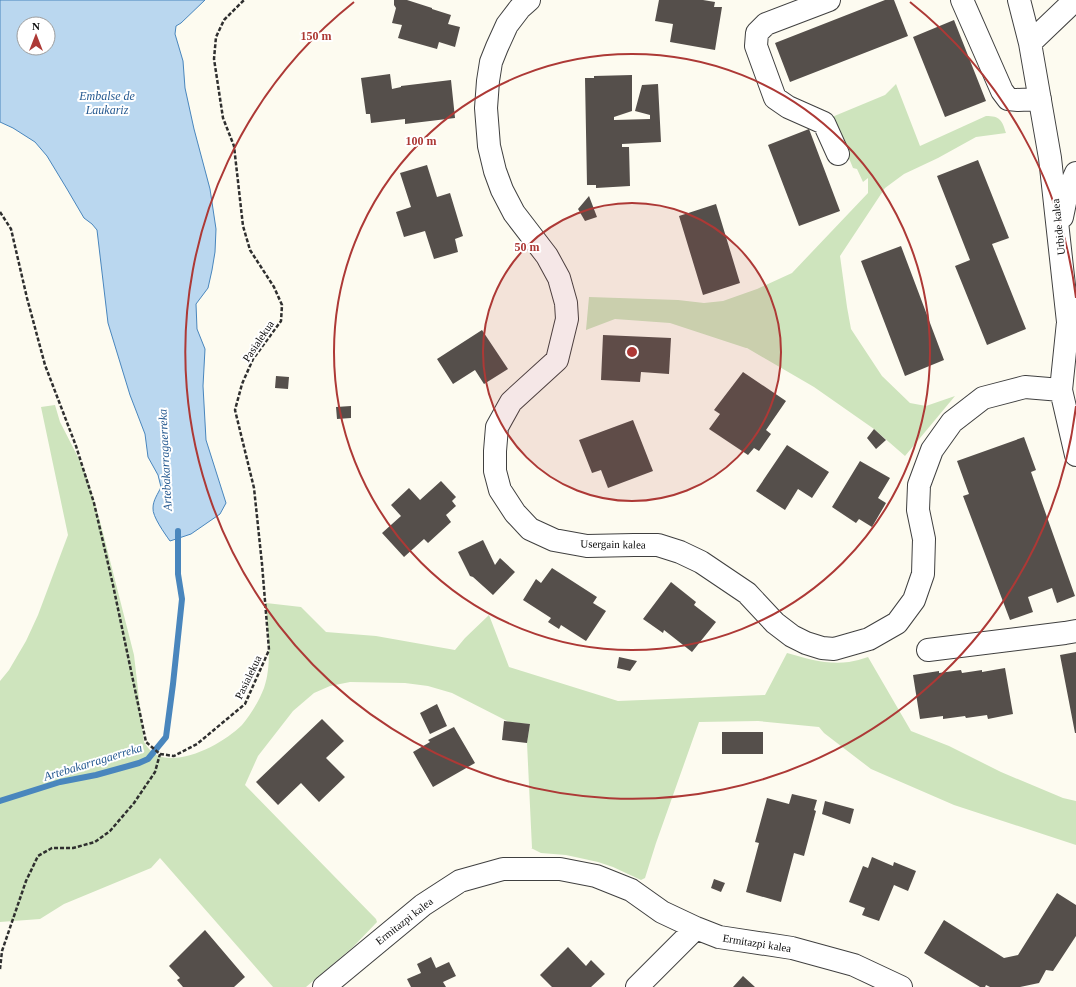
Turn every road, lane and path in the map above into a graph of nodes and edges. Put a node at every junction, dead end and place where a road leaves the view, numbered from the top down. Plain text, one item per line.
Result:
1 (244, 0) edge
2 (529, 0) edge
3 (829, 0) edge
4 (962, 0) edge
5 (1020, 0) edge
6 (1075, 0) edge
7 (1030, 43) junction
8 (1040, 99) junction
9 (838, 154) dead end
10 (1076, 173) edge
11 (0, 212) edge
12 (1058, 234) junction
13 (1061, 390) junction
14 (1076, 455) edge
15 (1076, 631) edge
16 (928, 650) dead end
17 (160, 754) junction
18 (696, 928) junction
19 (0, 969) edge
20 (324, 987) edge
21 (637, 987) edge
22 (901, 987) edge

1 - 17 path, Pasialekua
2 - 13 street, Usergain kalea
3 - 9 street
4 - 8 street
5 - 7 street, Urbide kalea
6 - 7 street
7 - 8 street, Urbide kalea
8 - 12 street, Urbide kalea
10 - 12 street
11 - 17 path
12 - 13 street, Urbide kalea
13 - 14 street, Urbide kalea
15 - 16 street
17 - 19 path
18 - 20 street, Ermitazpi kalea
18 - 21 street
18 - 22 street, Ermitazpi kalea

